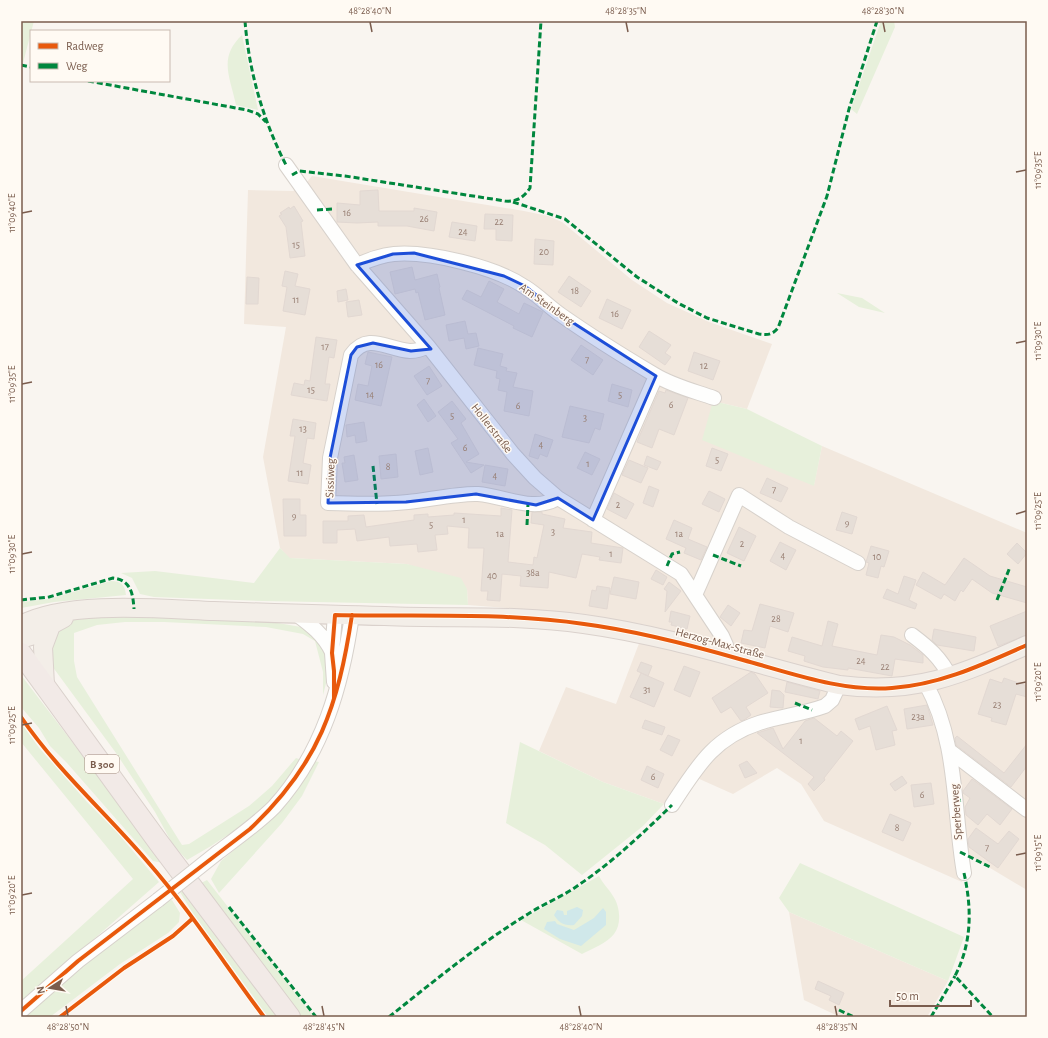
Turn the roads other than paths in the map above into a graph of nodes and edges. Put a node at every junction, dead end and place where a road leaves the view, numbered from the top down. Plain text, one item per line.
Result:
1 (286, 165) dead end
2 (357, 265) junction
3 (428, 346) junction
4 (656, 376) junction
5 (714, 398) dead end
6 (558, 498) junction
7 (592, 520) junction
8 (858, 563) dead end
9 (695, 595) junction
10 (89, 609) junction
11 (296, 614) junction
12 (344, 615) junction
13 (52, 623) junction
14 (21, 625) edge
15 (912, 635) dead end
16 (21, 639) edge
17 (1027, 645) edge
18 (21, 653) edge
19 (332, 653) junction
20 (726, 655) junction
21 (950, 678) junction
22 (926, 684) junction
23 (45, 685) junction
24 (839, 685) junction
25 (334, 698) junction
26 (950, 750) junction
27 (672, 805) dead end
28 (1027, 810) edge
29 (964, 873) dead end
30 (21, 1012) edge
31 (290, 1017) edge

1 - 2 street, Hollerstraße
2 - 3 street, Hollerstraße
2 - 4 street, Am Steinberg
3 - 6 street, Hollerstraße
3 - 6 street, Sissiweg
4 - 5 street, Am Steinberg
4 - 7 street
6 - 7 street, Hollerstraße
7 - 9 street, Hollerstraße
8 - 9 street
9 - 20 street, Hollerstraße
10 - 11 main road, Herzog-Max-Straße
10 - 13 main road
10 - 14 main road
11 - 12 main road, Herzog-Max-Straße
11 - 19 street
12 - 19 street
12 - 20 main road, Herzog-Max-Straße
12 - 25 street
13 - 16 main road
13 - 23 main road
15 - 21 street
17 - 21 main road, Herzog-Max-Straße
18 - 23 highway, B 300
19 - 25 street
20 - 24 main road, Herzog-Max-Straße
21 - 22 main road, Herzog-Max-Straße
22 - 24 main road, Herzog-Max-Straße
22 - 26 street, Sperberweg
23 - 31 highway, B 300
24 - 27 street
25 - 30 street, bridge
26 - 28 street
26 - 29 street, Sperberweg

